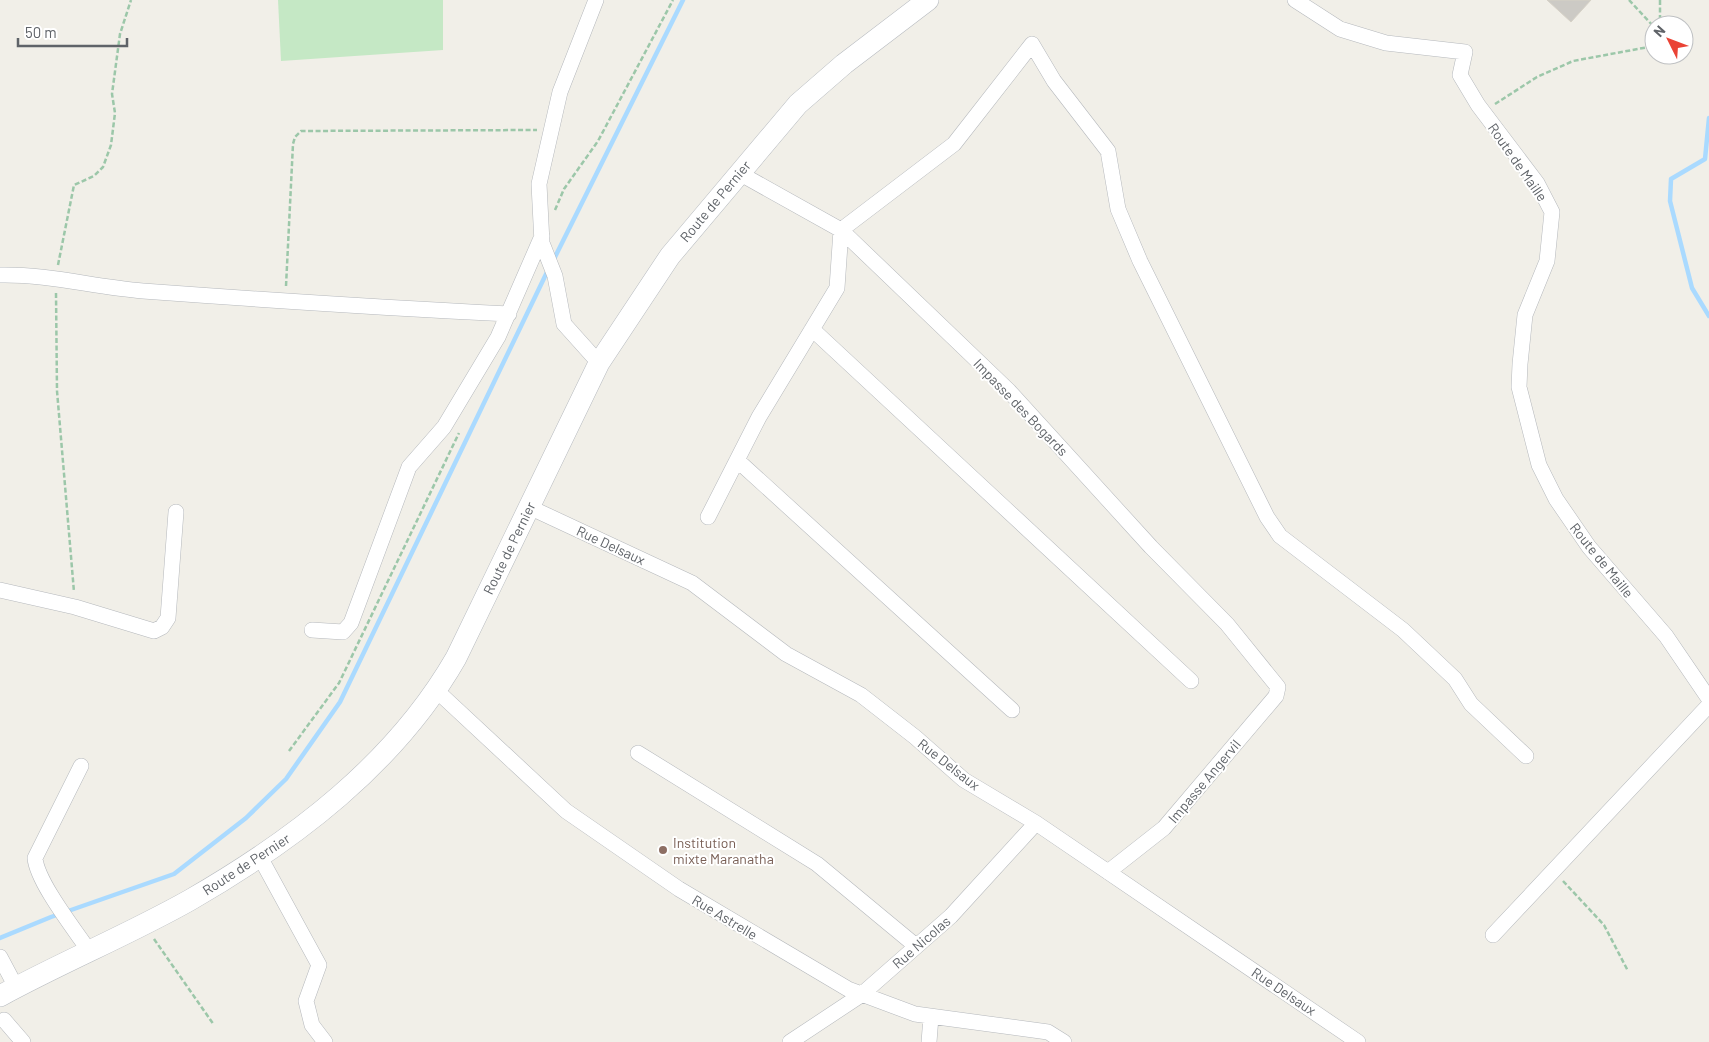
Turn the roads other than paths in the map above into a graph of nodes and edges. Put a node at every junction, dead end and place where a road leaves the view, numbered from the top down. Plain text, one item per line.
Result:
1 (596, 0) edge
2 (928, 0) edge
3 (1295, 0) edge
4 (739, 173) junction
5 (841, 230) junction
6 (542, 240) junction
7 (0, 275) edge
8 (509, 314) junction
9 (812, 329) junction
10 (599, 363) junction
11 (737, 460) junction
12 (529, 507) junction
13 (176, 512) dead end
14 (708, 517) dead end
15 (0, 590) edge
16 (312, 630) dead end
17 (1271, 678) joint
18 (1191, 681) dead end
19 (437, 691) junction
20 (1709, 699) edge
21 (1709, 705) edge
22 (1012, 710) dead end
23 (638, 753) dead end
24 (1526, 756) dead end
25 (81, 766) dead end
26 (1036, 823) junction
27 (260, 857) junction
28 (1108, 872) junction
29 (1494, 935) dead end
30 (916, 946) junction
31 (89, 951) junction
32 (0, 957) edge
33 (8, 991) edge
34 (861, 994) junction
35 (931, 1017) junction
36 (1, 1021) edge
37 (23, 1042) edge
38 (325, 1042) edge
39 (790, 1042) edge
40 (929, 1042) edge
41 (1064, 1042) edge
42 (1358, 1042) edge

1 - 6 street
2 - 4 street, Route de Pernier
3 - 20 street, Route de Maille
4 - 5 street, Impasse des Bogards
4 - 10 street, Route de Pernier
5 - 9 street
5 - 17 street, Impasse des Bogards
5 - 24 street
6 - 8 street
6 - 10 street
7 - 8 street
8 - 16 street
9 - 11 street
9 - 18 street
10 - 12 street, Route de Pernier
11 - 14 street
11 - 22 street
12 - 19 street, Route de Pernier
12 - 26 street, Rue Delsaux
13 - 15 street
17 - 28 street, Impasse Angervil
19 - 27 street, Route de Pernier
19 - 34 street, Rue Astrelle
21 - 29 street
23 - 30 street
25 - 31 street
26 - 28 street, Rue Delsaux
26 - 30 street, Rue Nicolas
27 - 31 street, Route de Pernier
27 - 38 street
28 - 42 street, Rue Delsaux
30 - 34 street, Rue Nicolas
31 - 33 street, Route de Pernier
32 - 33 street
34 - 35 street, Rue Astrelle
34 - 39 street, Rue Nicolas
35 - 40 street
35 - 41 street, Rue Astrelle
36 - 37 street

